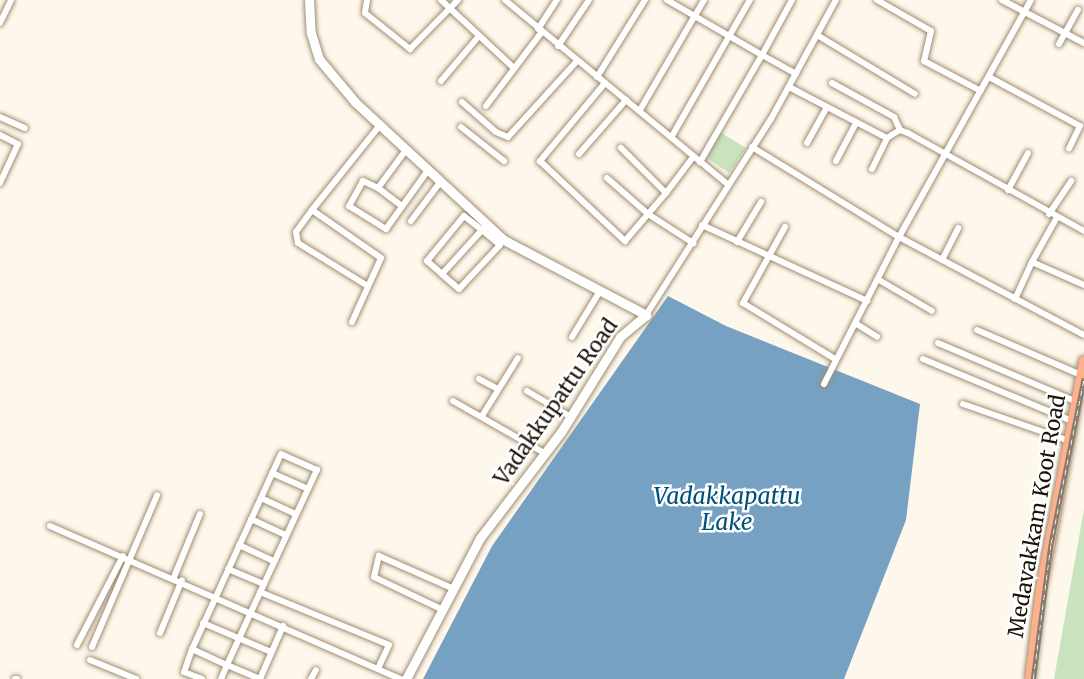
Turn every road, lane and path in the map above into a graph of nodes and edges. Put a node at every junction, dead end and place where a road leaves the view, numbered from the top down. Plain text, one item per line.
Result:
1 (12, 0) edge
2 (309, 0) edge
3 (441, 0) edge
4 (458, 0) edge
5 (505, 0) edge
6 (557, 0) edge
7 (589, 0) edge
8 (645, 0) edge
9 (667, 0) edge
10 (704, 0) edge
11 (750, 0) edge
12 (792, 0) edge
13 (836, 0) edge
14 (877, 0) edge
15 (1002, 0) edge
16 (1031, 0) edge
17 (363, 2) edge
18 (448, 7) junction
19 (1078, 10) dead end
20 (1024, 12) junction
21 (695, 16) junction
22 (1, 19) edge
23 (539, 31) junction
24 (1065, 33) junction
25 (817, 34) junction
26 (479, 37) junction
27 (730, 37) junction
28 (1084, 43) edge
29 (1059, 44) dead end
30 (558, 46) junction
31 (762, 55) junction
32 (577, 61) junction
33 (514, 68) junction
34 (796, 74) junction
35 (597, 77) junction
36 (989, 77) junction
37 (442, 81) dead end
38 (605, 83) junction
39 (832, 83) dead end
40 (789, 87) junction
41 (981, 90) junction
42 (915, 94) dead end
43 (626, 100) junction
44 (462, 102) dead end
45 (486, 106) dead end
46 (826, 109) junction
47 (640, 110) junction
48 (0, 117) edge
49 (380, 124) junction
50 (856, 124) junction
51 (461, 127) dead end
52 (1082, 127) edge
53 (25, 128) dead end
54 (494, 130) junction
55 (900, 130) junction
56 (0, 135) edge
57 (672, 136) junction
58 (887, 138) junction
59 (481, 143) junction
60 (807, 143) dead end
61 (752, 147) junction
62 (621, 148) dead end
63 (1069, 149) dead end
64 (406, 150) junction
65 (944, 153) junction
66 (1028, 153) dead end
67 (579, 154) dead end
68 (697, 159) junction
69 (504, 161) dead end
70 (836, 162) dead end
71 (429, 169) junction
72 (872, 169) dead end
73 (607, 178) dead end
74 (441, 181) junction
75 (1071, 181) dead end
76 (0, 183) edge
77 (726, 183) junction
78 (378, 188) junction
79 (1009, 190) junction
80 (666, 193) junction
81 (761, 202) dead end
82 (402, 206) junction
83 (313, 210) junction
84 (467, 212) junction
85 (648, 214) junction
86 (1049, 214) junction
87 (1056, 219) junction
88 (411, 221) dead end
89 (702, 225) junction
90 (485, 227) junction
91 (785, 227) dead end
92 (958, 228) dead end
93 (1084, 231) edge
94 (899, 237) junction
95 (502, 242) junction
96 (737, 242) junction
97 (692, 243) junction
98 (767, 255) junction
99 (942, 260) junction
100 (1032, 262) junction
101 (442, 274) junction
102 (879, 280) junction
103 (366, 285) junction
104 (1084, 285) edge
105 (600, 291) junction
106 (1015, 299) junction
107 (867, 301) junction
108 (932, 311) dead end
109 (646, 315) junction
110 (352, 322) dead end
111 (855, 323) junction
112 (976, 330) dead end
113 (1084, 335) edge
114 (572, 337) dead end
115 (877, 337) dead end
116 (938, 343) dead end
117 (518, 358) dead end
118 (835, 359) junction
119 (923, 359) dead end
120 (1084, 360) edge
121 (1081, 375) junction
122 (479, 379) dead end
123 (824, 384) dead end
124 (1084, 388) edge
125 (498, 389) junction
126 (527, 391) dead end
127 (453, 401) dead end
128 (1077, 402) junction
129 (963, 404) dead end
130 (482, 416) junction
131 (571, 417) junction
132 (1072, 421) junction
133 (1069, 441) junction
134 (546, 454) junction
135 (272, 473) junction
136 (308, 489) junction
137 (157, 495) dead end
138 (261, 498) junction
139 (200, 514) dead end
140 (296, 514) junction
141 (251, 519) junction
142 (50, 526) dead end
143 (286, 536) junction
144 (239, 545) junction
145 (127, 557) junction
146 (274, 561) junction
147 (228, 569) junction
148 (174, 577) junction
149 (182, 580) junction
150 (264, 584) junction
151 (452, 588) junction
152 (260, 592) junction
153 (216, 595) junction
154 (441, 609) junction
155 (250, 612) junction
156 (202, 623) junction
157 (282, 626) junction
158 (160, 633) dead end
159 (239, 639) junction
160 (77, 645) dead end
161 (92, 647) dead end
162 (192, 649) junction
163 (271, 652) junction
164 (90, 660) dead end
165 (227, 665) junction
166 (378, 669) junction
167 (316, 670) dead end
168 (182, 675) edge
169 (136, 679) edge
170 (202, 679) edge
171 (221, 679) edge
172 (260, 679) edge
173 (311, 679) edge
174 (403, 679) edge
175 (1032, 679) edge

1 - 22 street
2 - 49 street
3 - 18 street
4 - 18 street
5 - 23 street
6 - 23 street
7 - 30 street
8 - 35 street
9 - 21 street
10 - 21 street
11 - 27 street
12 - 31 street
13 - 25 street, Vadakkupattu Road
14 - 41 street
15 - 20 street
16 - 20 street
17 - 18 street
18 - 26 street
19 - 24 street
20 - 24 street
20 - 36 street
21 - 27 street
21 - 47 street
23 - 30 street
23 - 33 street
24 - 28 street
24 - 29 street
25 - 34 street, Vadakkupattu Road
25 - 42 street
26 - 33 street
26 - 37 street
27 - 31 street
27 - 57 street
30 - 32 street
31 - 34 street
31 - 68 street
32 - 35 street
32 - 54 street
33 - 45 street
34 - 40 street, Vadakkupattu Road
35 - 38 street
36 - 41 street
36 - 52 street
38 - 43 street
38 - 85 street
39 - 55 street
40 - 46 street
40 - 61 street, Vadakkupattu Road
41 - 65 street
43 - 47 street
43 - 67 street
44 - 54 street
46 - 50 street
46 - 60 street
47 - 57 street
48 - 53 street
49 - 64 street
49 - 83 street
50 - 58 street
50 - 70 street
51 - 59 street
52 - 63 street
54 - 59 street
55 - 58 street
55 - 65 street
56 - 76 street
57 - 68 street
58 - 72 street
59 - 69 street
61 - 77 street, Vadakkupattu Road
61 - 94 street
62 - 80 street
64 - 71 street
64 - 78 street
65 - 79 street
65 - 94 street
66 - 79 street
68 - 77 street
68 - 80 street
71 - 74 street
71 - 82 street
73 - 85 street
74 - 84 street
74 - 88 street
75 - 86 street
77 - 89 street, Vadakkupattu Road
78 - 82 street
78 - 82 street
79 - 86 street
80 - 85 street
81 - 96 street
83 - 103 street
83 - 103 street
84 - 90 street
84 - 101 street
85 - 97 street
86 - 87 street
87 - 93 street
87 - 100 street
89 - 96 street
89 - 97 street, Vadakkupattu Road
90 - 95 street
90 - 101 street
91 - 98 street
92 - 99 street
94 - 99 street
94 - 102 street
95 - 101 street
95 - 105 street
96 - 98 street
97 - 109 street, Vadakkupattu Road
98 - 107 street
98 - 118 street
99 - 106 street
100 - 104 street
100 - 106 street
102 - 107 street
102 - 108 street
103 - 110 street
105 - 109 street
105 - 114 street
106 - 113 street
107 - 111 street
109 - 131 street, Vadakkupattu Road
111 - 115 street
111 - 118 street
112 - 121 street
116 - 128 street
117 - 125 street
118 - 123 street
119 - 132 street
120 - 121 main road, Medavakkam Koot Road
121 - 128 main road, Medavakkam Koot Road
122 - 125 street
124 - 175 main road
125 - 130 street
126 - 131 street
127 - 130 street
128 - 132 main road, Medavakkam Koot Road
129 - 133 street
130 - 134 street
131 - 134 street, Vadakkupattu Road
132 - 133 main road, Medavakkam Koot Road
133 - 175 main road, Medavakkam Koot Road
134 - 151 street, Vadakkupattu Road
135 - 136 street
135 - 136 street
135 - 138 street
136 - 140 street
137 - 145 street
138 - 140 street
138 - 141 street
139 - 148 street
140 - 143 street
141 - 143 street
141 - 144 street
142 - 145 street
143 - 146 street
144 - 146 street
144 - 147 street
145 - 148 street
145 - 160 street
145 - 161 street
146 - 150 street
147 - 150 street
147 - 153 street
148 - 149 street
149 - 153 street
149 - 158 street
150 - 152 street
151 - 154 street, Vadakkupattu Road
151 - 154 street
152 - 155 street
152 - 166 street
153 - 155 street
153 - 156 street
154 - 174 street, Vadakkupattu Road
155 - 157 street
155 - 159 street
156 - 159 street
156 - 162 street
157 - 163 street
157 - 166 street
159 - 163 street
159 - 165 street
162 - 165 street
162 - 168 street
163 - 172 street
164 - 169 street
165 - 171 street
165 - 172 street
166 - 174 street
167 - 173 street
168 - 170 street

